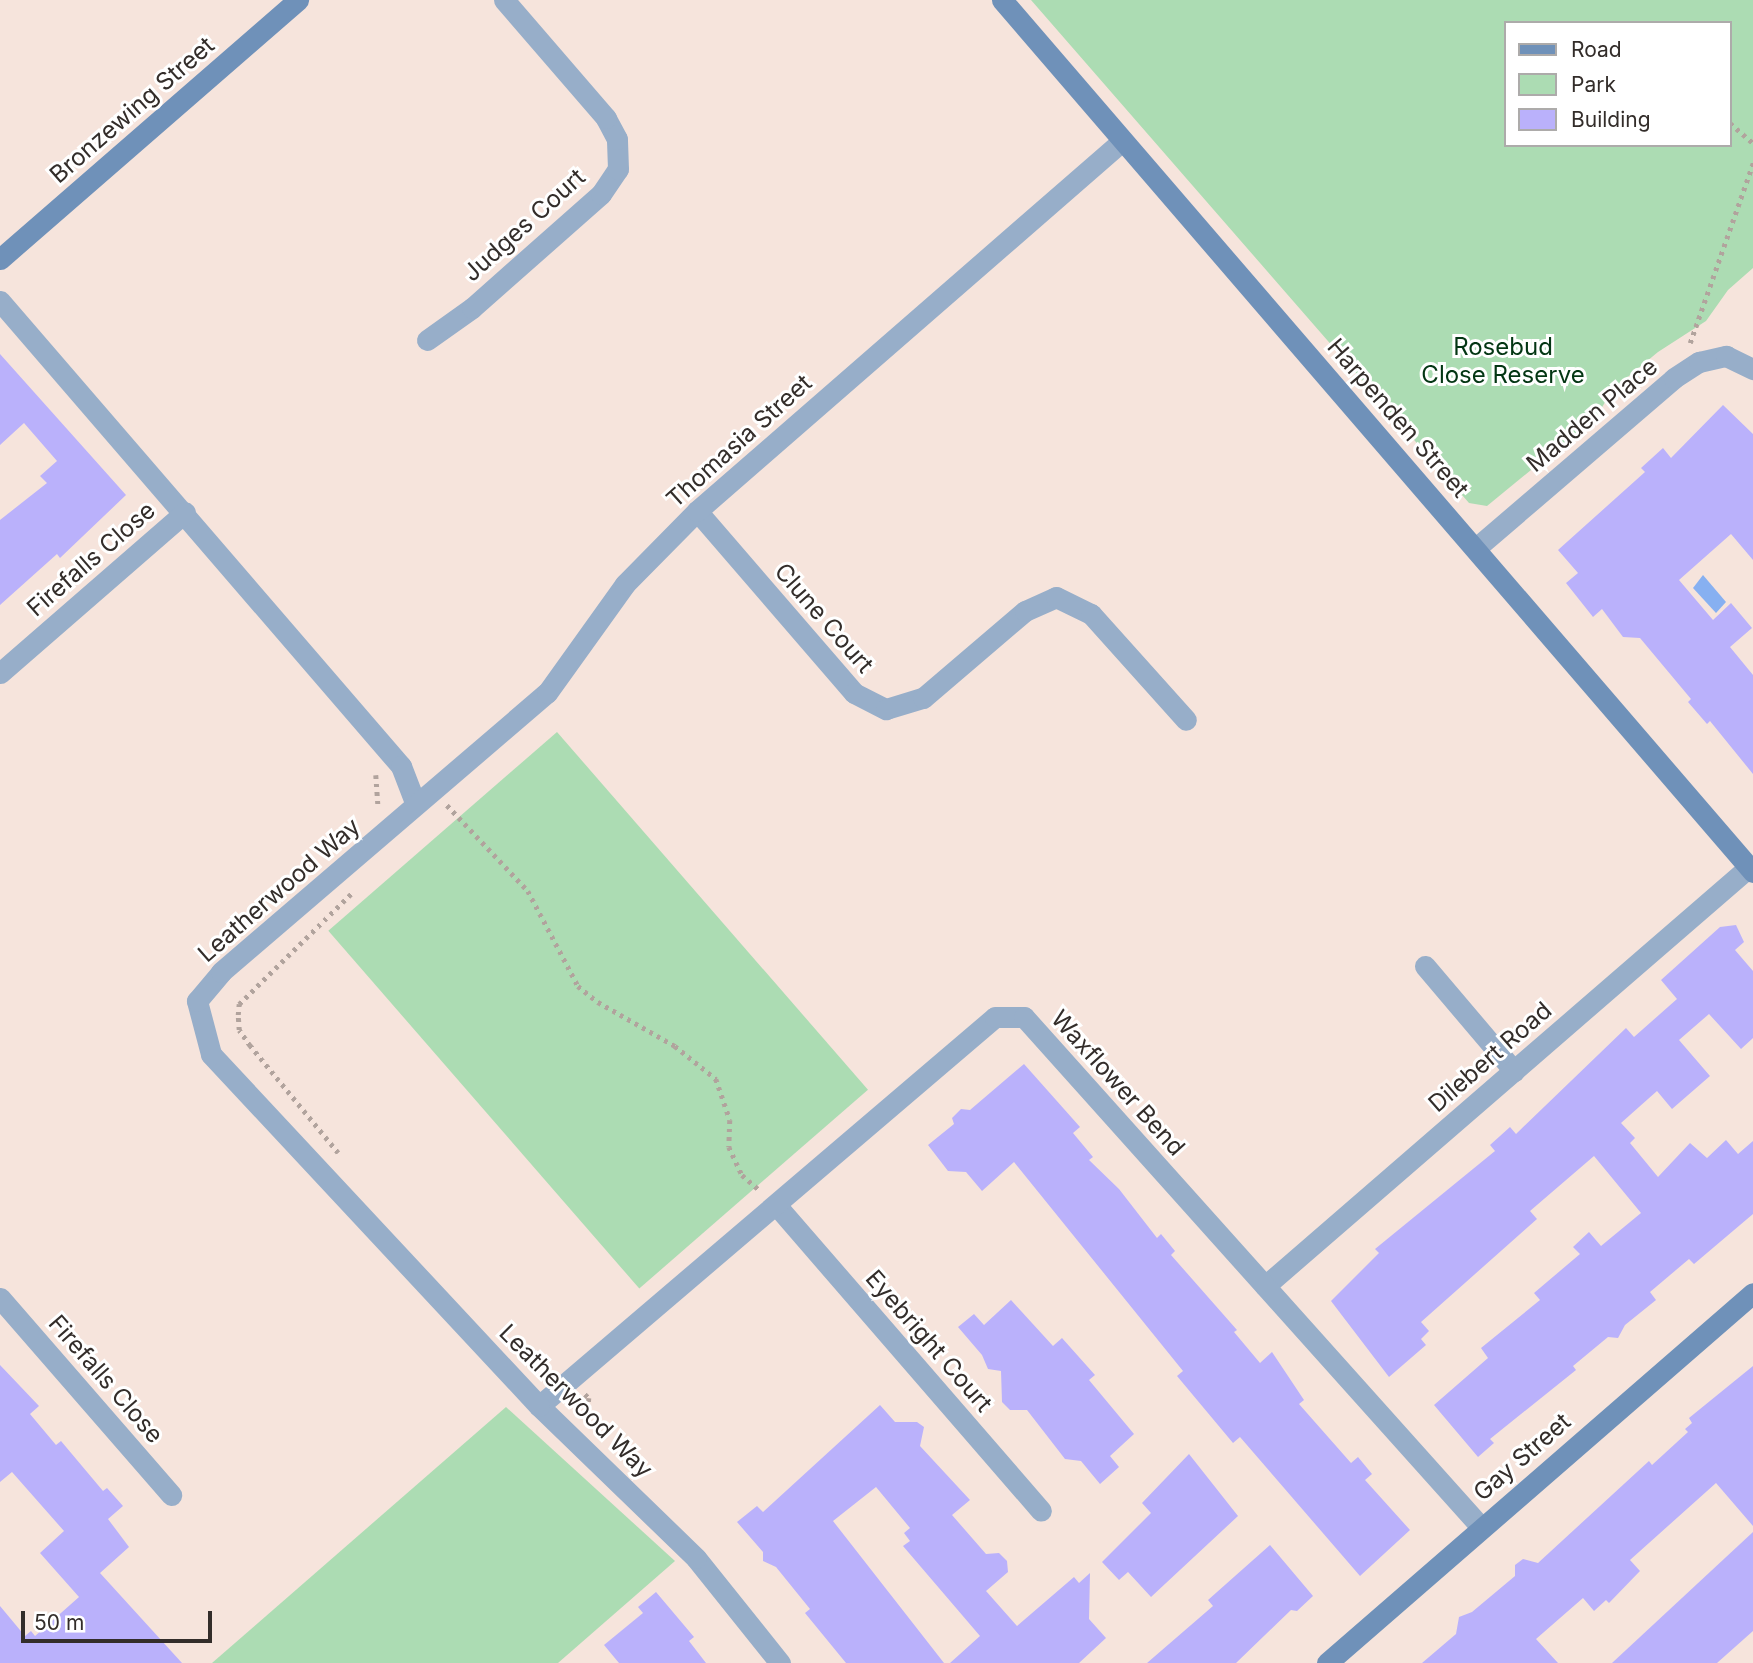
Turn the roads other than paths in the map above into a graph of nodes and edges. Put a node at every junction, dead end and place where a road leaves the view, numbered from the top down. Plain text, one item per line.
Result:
1 (298, 0) edge
2 (504, 0) edge
3 (1002, 0) edge
4 (1122, 141) junction
5 (0, 259) edge
6 (0, 301) edge
7 (427, 340) dead end
8 (1753, 369) edge
9 (697, 511) junction
10 (185, 512) junction
11 (1476, 548) junction
12 (0, 673) edge
13 (1186, 720) dead end
14 (415, 803) junction
15 (1751, 870) edge
16 (1425, 966) dead end
17 (1514, 1071) junction
18 (777, 1206) junction
19 (1265, 1286) junction
20 (1753, 1293) edge
21 (0, 1298) edge
22 (539, 1406) junction
23 (172, 1495) dead end
24 (1041, 1511) dead end
25 (1481, 1527) junction
26 (780, 1663) edge
27 (1327, 1663) edge

1 - 5 street, Bronzewing Street
2 - 7 street, Judges Court
3 - 4 street, Harpenden Street
4 - 9 street, Thomasia Street
4 - 11 street, Harpenden Street
6 - 10 street
8 - 11 street, Madden Place
9 - 13 street, Clune Court
9 - 14 street, Thomasia Street
10 - 12 street, Firefalls Close
10 - 14 street
11 - 15 street, Harpenden Street
14 - 22 street, Leatherwood Way
15 - 17 street, Dilebert Road
16 - 17 street
17 - 19 street, Dilebert Road
18 - 19 street, Waxflower Bend
18 - 22 street, Waxflower Bend
18 - 24 street, Eyebright Court
19 - 25 street, Waxflower Bend
20 - 25 street, Gay Street
21 - 23 street, Firefalls Close
22 - 26 street, Leatherwood Way
25 - 27 street, Gay Street

